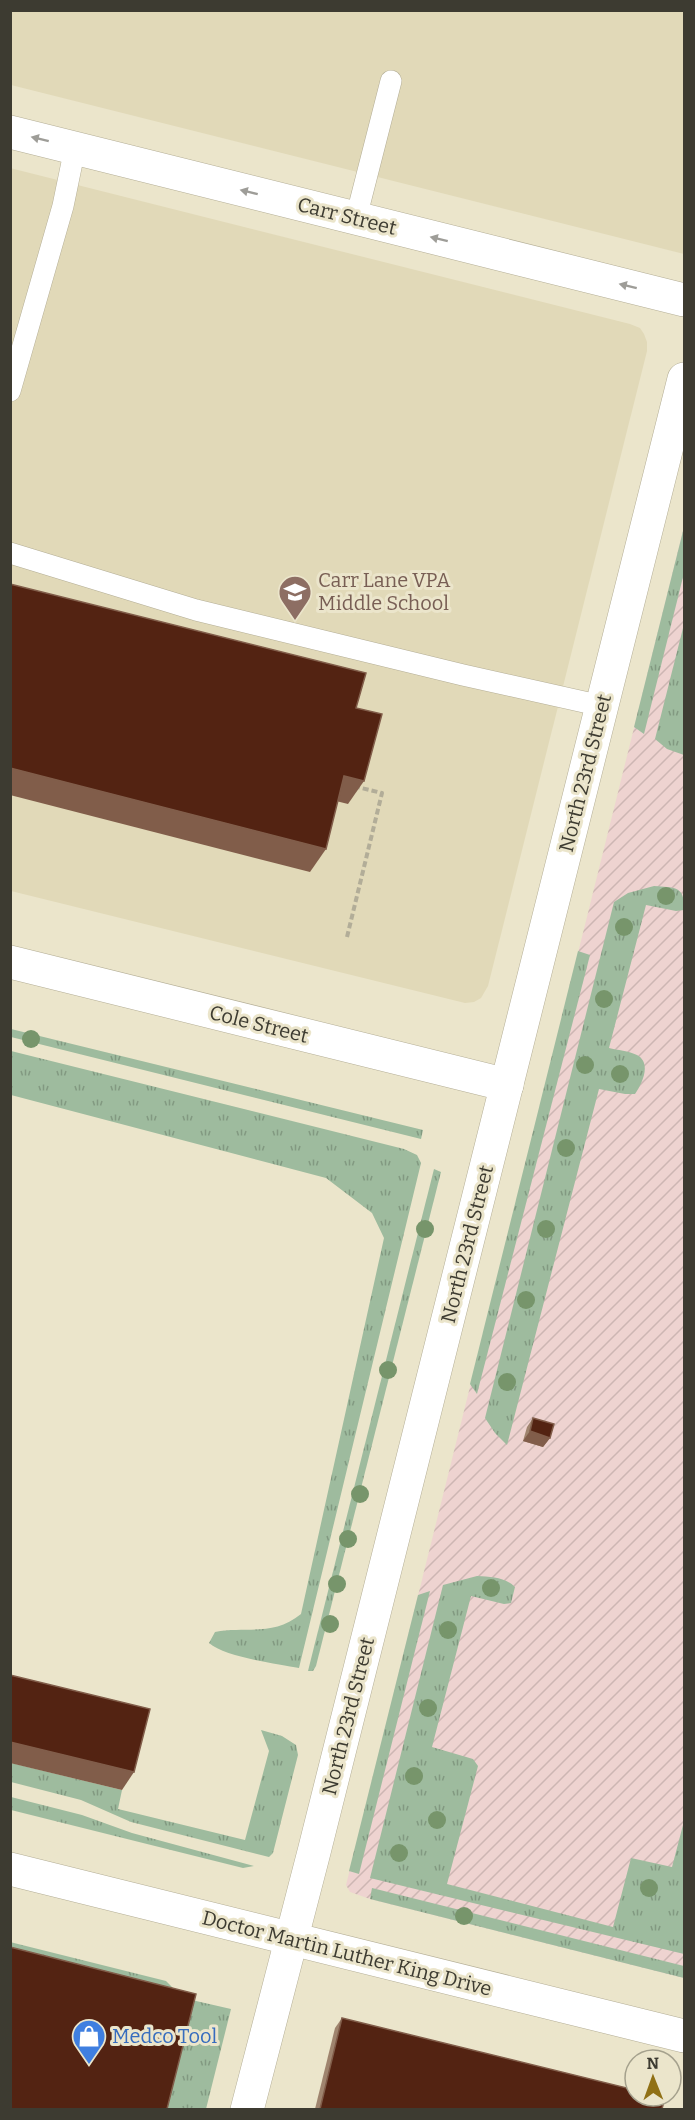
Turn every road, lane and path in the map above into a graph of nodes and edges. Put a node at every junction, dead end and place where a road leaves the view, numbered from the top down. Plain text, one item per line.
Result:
1 (391, 81) dead end
2 (10, 132) edge
3 (75, 148) junction
4 (356, 218) junction
5 (684, 300) edge
6 (684, 379) edge
7 (10, 391) edge
8 (10, 553) edge
9 (602, 706) junction
10 (353, 786) edge
11 (347, 937) dead end
12 (10, 962) edge
13 (507, 1085) junction
14 (10, 1869) edge
15 (291, 1939) junction
16 (684, 2036) edge
17 (247, 2109) edge

1 - 4 lane
3 -> 2 street, Carr Street
4 -> 3 street, Carr Street
3 - 7 lane
5 -> 4 street, Carr Street
6 - 9 street, North 23rd Street
8 - 9 lane
9 - 13 street, North 23rd Street
10 - 11 path
12 - 13 street, Cole Street
13 - 15 street, North 23rd Street
14 - 15 street, Doctor Martin Luther King Drive
15 - 16 street, Doctor Martin Luther King Drive
15 - 17 street, North 23rd Street

